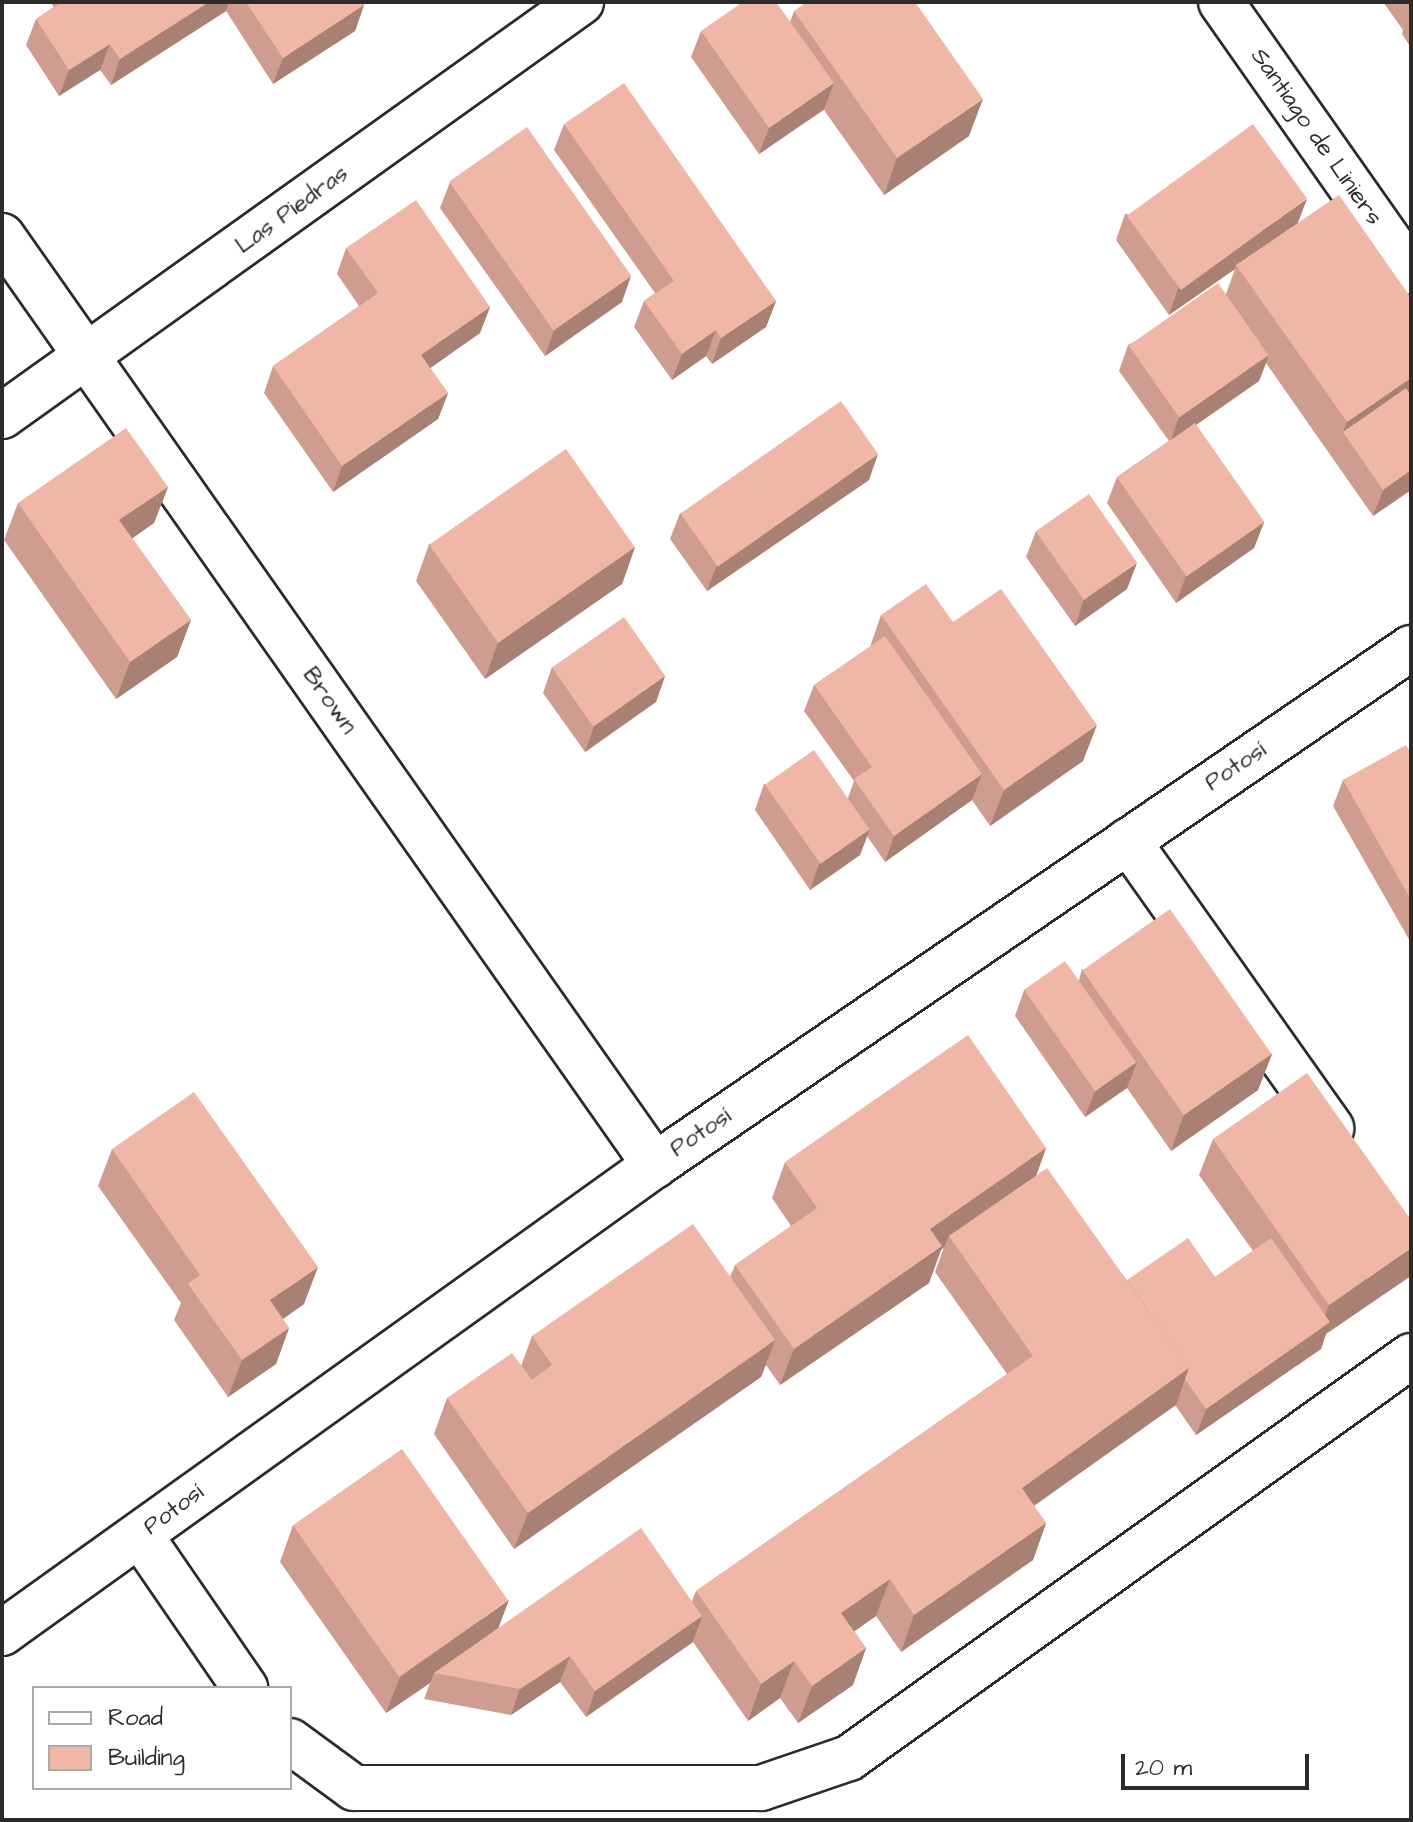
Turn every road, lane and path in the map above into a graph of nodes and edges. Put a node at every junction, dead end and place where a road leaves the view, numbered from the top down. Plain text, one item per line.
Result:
1 (581, 2) edge
2 (1221, 2) edge
3 (2, 236) edge
4 (1411, 272) edge
5 (87, 357) junction
6 (2, 416) edge
7 (1411, 648) edge
8 (1128, 841) junction
9 (1356, 1163) edge
10 (655, 1165) junction
11 (1411, 1356) edge
12 (140, 1535) junction
13 (2, 1633) edge
14 (244, 1686) edge
15 (292, 1742) edge

1 - 5 street, Las Piedras
2 - 4 street, Santiago de Liniers
3 - 5 street, Brown
5 - 6 street, Las Piedras
5 - 10 street, Brown
7 - 8 street, Potosí
8 - 9 street
8 - 10 street, Potosí
10 - 12 street, Potosí
11 - 15 street
12 - 13 street, Potosí
12 - 14 street

